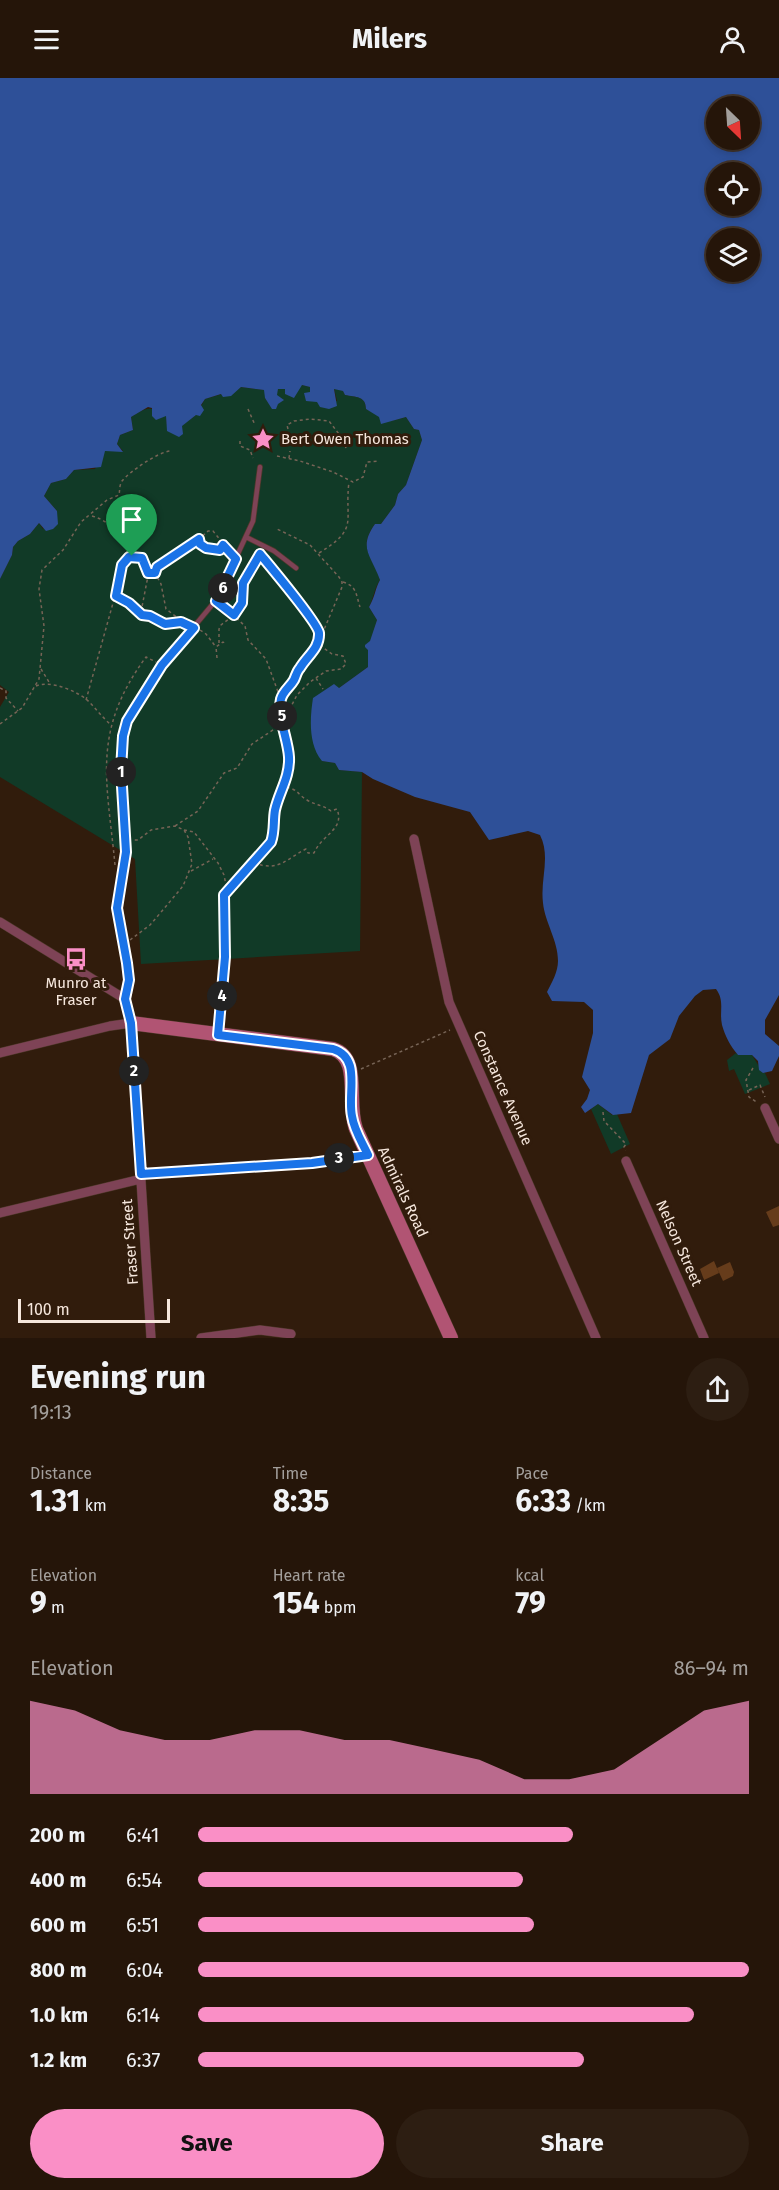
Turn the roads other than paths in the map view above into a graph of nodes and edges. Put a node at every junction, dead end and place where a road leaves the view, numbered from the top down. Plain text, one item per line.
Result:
1 (260, 467) dead end
2 (246, 537) junction
3 (296, 568) dead end
4 (414, 839) dead end
5 (0, 922) edge
6 (125, 999) junction
7 (131, 1023) junction
8 (0, 1053) edge
9 (765, 1108) road end
10 (779, 1139) edge
11 (626, 1161) dead end
12 (312, 1163) road end
13 (141, 1177) junction
14 (0, 1213) edge
15 (291, 1334) dead end
16 (151, 1338) edge
17 (201, 1338) edge
18 (451, 1338) edge
19 (596, 1338) edge
20 (704, 1338) edge

1 - 2 lane, Fraser Street
2 - 3 lane
2 - 6 lane, Fraser Street
4 - 19 street, Constance Avenue
5 - 6 street
6 - 7 street, Fraser Street
7 - 8 street
7 - 13 street, Fraser Street
7 - 18 street, Admirals Road
9 - 10 street
11 - 20 street, Nelson Street
12 - 13 street
13 - 14 street
13 - 16 street, Fraser Street
15 - 17 street

